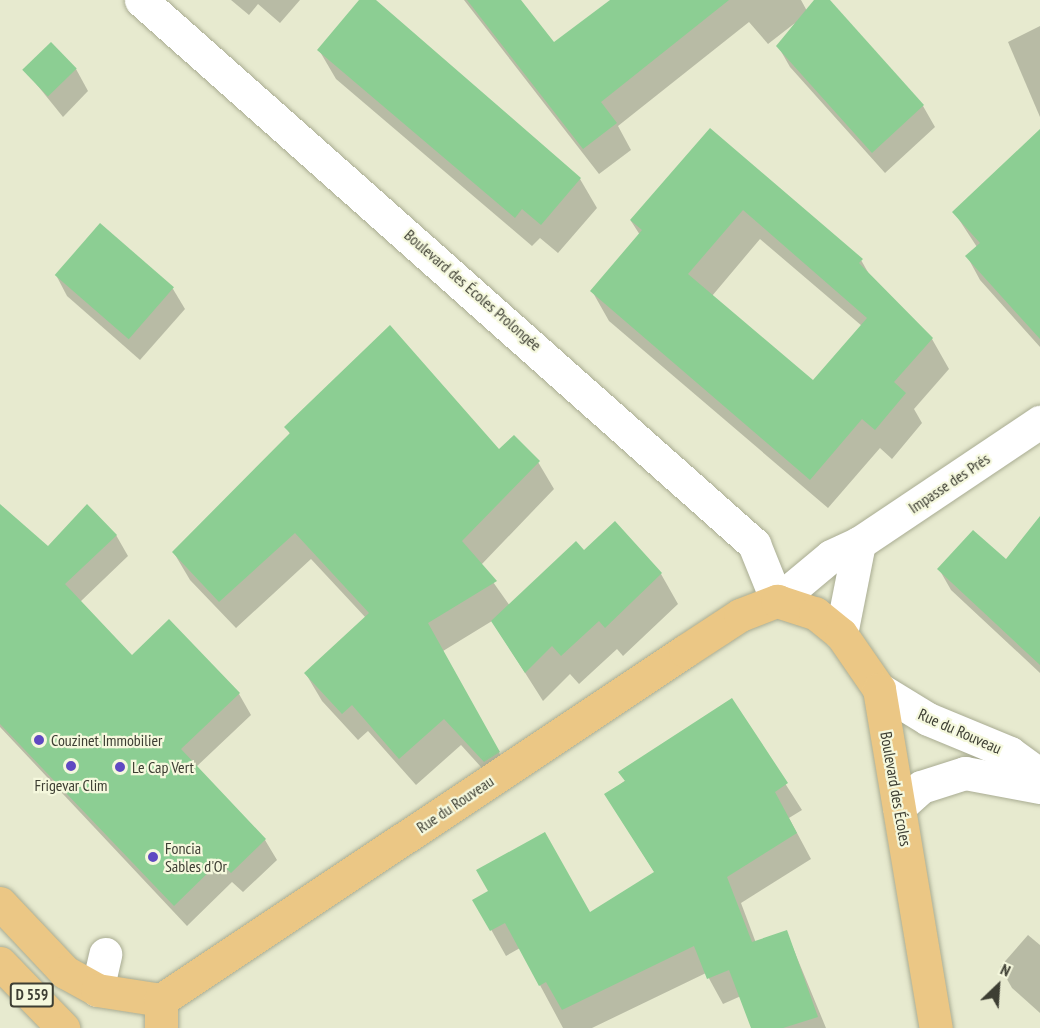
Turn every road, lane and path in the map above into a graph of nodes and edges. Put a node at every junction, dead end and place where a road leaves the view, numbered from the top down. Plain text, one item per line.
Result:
1 (141, 0) edge
2 (1040, 422) edge
3 (859, 543) junction
4 (777, 601) junction
5 (841, 633) junction
6 (879, 689) junction
7 (1040, 775) edge
8 (1040, 787) edge
9 (899, 807) junction
10 (0, 903) edge
11 (105, 954) dead end
12 (0, 963) edge
13 (97, 990) junction
14 (161, 1014) edge
15 (63, 1028) edge
16 (936, 1028) edge

1 - 4 street, Boulevard des Écoles Prolongée
2 - 3 street, Impasse des Prés
3 - 4 street, Impasse des Prés
3 - 5 street
4 - 5 main road, Boulevard des Écoles
4 - 14 main road, Rue du Rouveau
5 - 6 main road, Boulevard des Écoles
6 - 7 street, Rue du Rouveau
6 - 9 main road, Boulevard des Écoles
8 - 9 street, Rue du Rouveau
9 - 16 main road, Boulevard des Écoles
10 - 13 main road
11 - 13 street
12 - 15 main road, D 559
13 - 14 main road

